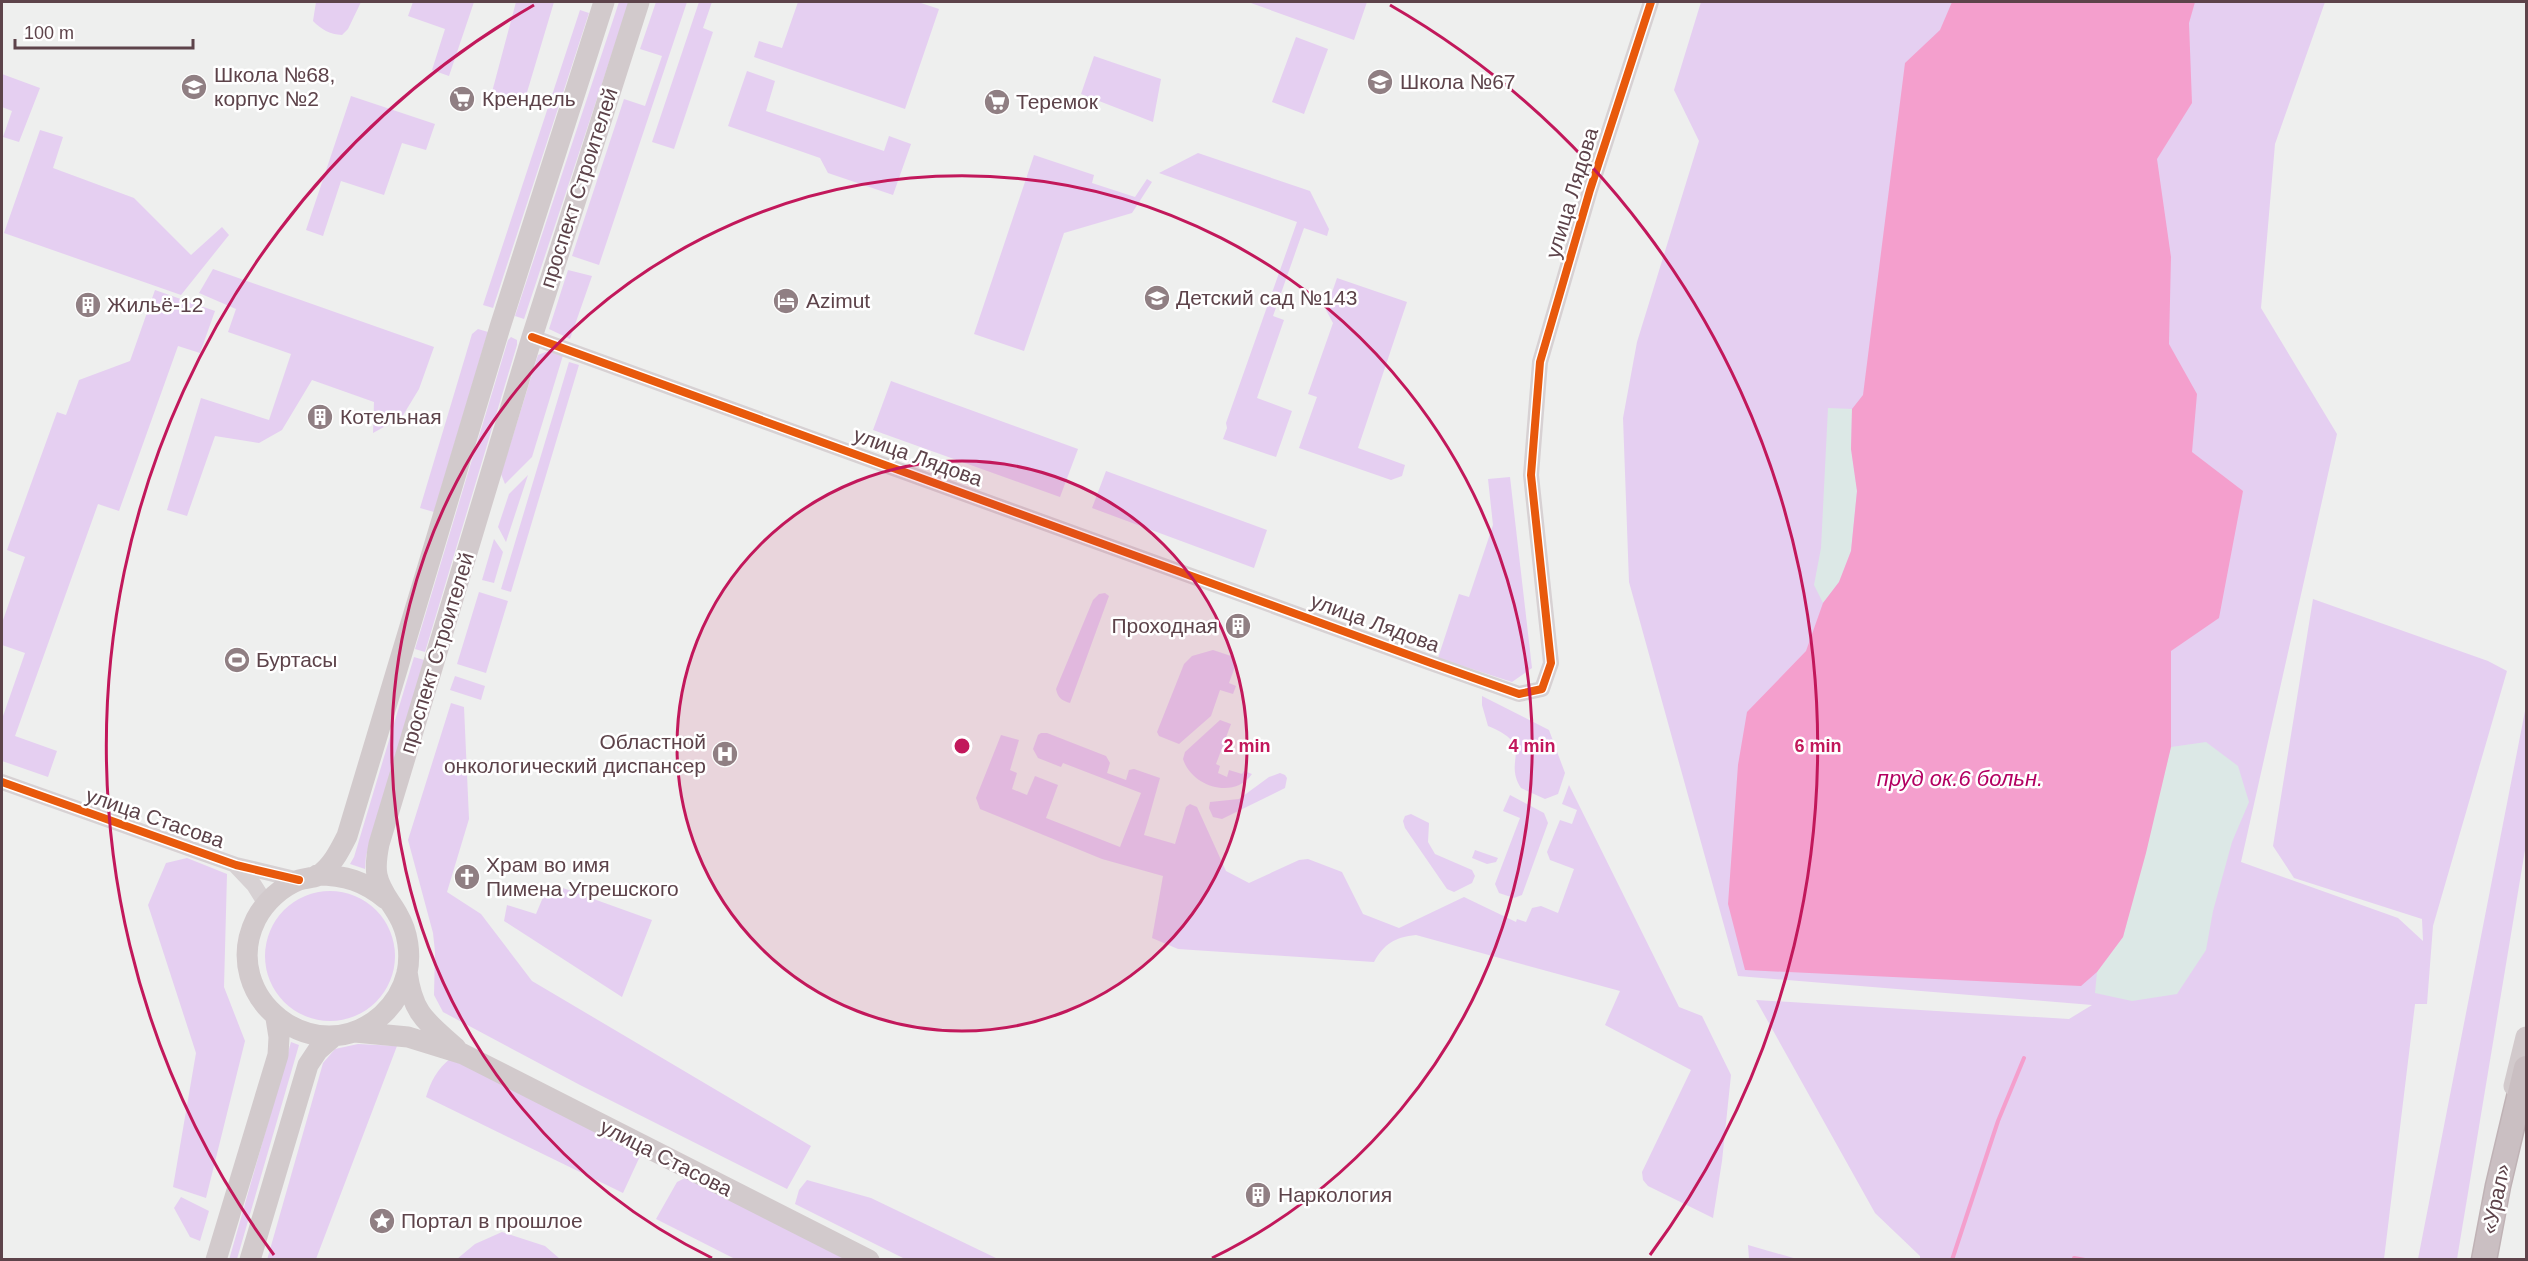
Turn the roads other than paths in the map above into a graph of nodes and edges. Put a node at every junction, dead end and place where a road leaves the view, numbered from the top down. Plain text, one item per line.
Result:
1 (604, 2) edge
2 (639, 2) edge
3 (1651, 2) edge
4 (532, 337) junction
5 (2, 782) edge
6 (236, 865) junction
7 (308, 878) junction
8 (386, 899) junction
9 (266, 904) junction
10 (407, 972) junction
11 (276, 1018) junction
12 (344, 1034) junction
13 (2526, 1037) edge
14 (464, 1054) junction
15 (2526, 1068) edge
16 (2526, 1122) edge
17 (2489, 1256) edge
18 (216, 1260) edge
19 (250, 1260) edge
20 (869, 1260) edge

1 - 7 main road, проспект Строителей
2 - 4 main road, проспект Строителей
3 - 4 street, улица Лядова
4 - 8 main road, проспект Строителей
5 - 6 street, улица Стасова
6 - 7 street, улица Стасова
6 - 9 street, улица Стасова
7 - 8 main road
7 - 9 main road, проспект Строителей
8 - 10 main road, проспект Строителей
9 - 11 main road, проспект Строителей
10 - 12 main road, проспект Строителей
10 - 14 main road, улица Стасова
11 - 12 main road
11 - 18 main road
12 - 14 main road, улица Стасова
12 - 19 main road, проспект Строителей
13 - 17 main road
14 - 20 main road, улица Стасова
15 - 17 highway, «Урал»
16 - 17 highway, «Урал»

